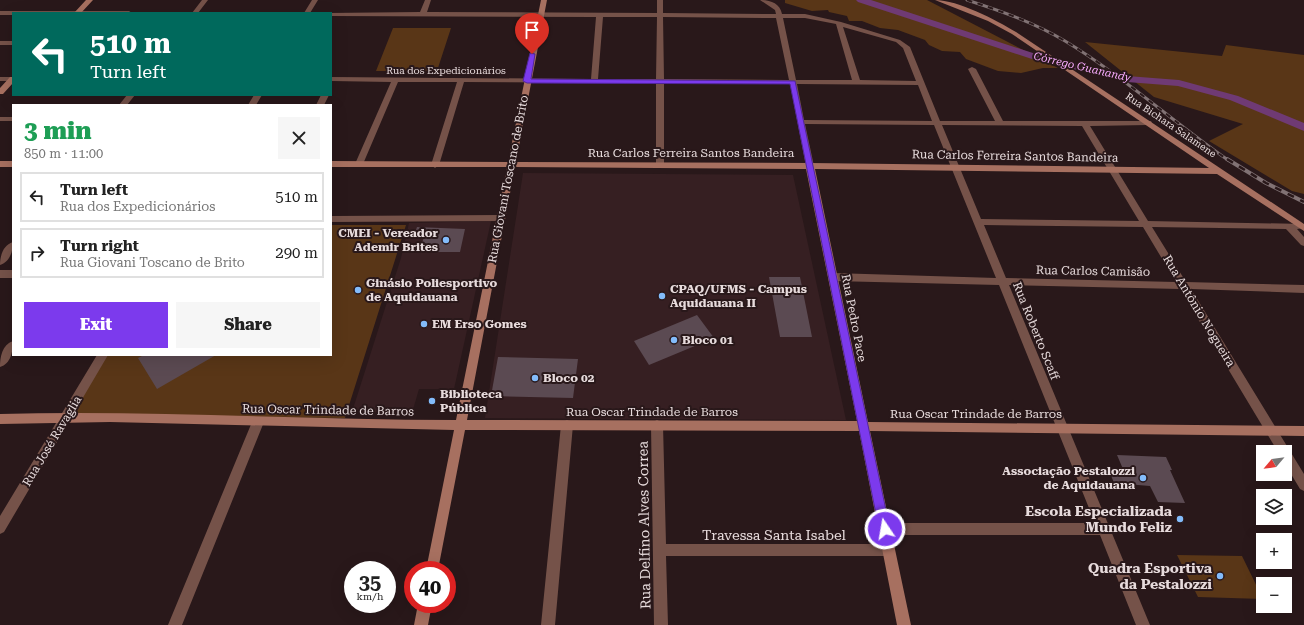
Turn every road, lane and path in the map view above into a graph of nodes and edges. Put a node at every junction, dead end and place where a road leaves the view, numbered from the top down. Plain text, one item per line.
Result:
1 (90, 0) edge
2 (205, 0) edge
3 (315, 0) edge
4 (428, 0) edge
5 (544, 0) edge
6 (660, 0) edge
7 (763, 0) edge
8 (938, 0) edge
9 (0, 12) edge
10 (12, 12) edge
11 (79, 12) edge
12 (196, 12) edge
13 (308, 12) edge
14 (332, 14) edge
15 (423, 14) junction
16 (540, 15) junction
17 (600, 15) junction
18 (660, 15) junction
19 (779, 16) junction
20 (839, 23) junction
21 (0, 43) edge
22 (12, 43) edge
23 (972, 69) dead end
24 (0, 79) edge
25 (12, 79) edge
26 (12, 80) edge
27 (395, 80) junction
28 (461, 80) junction
29 (332, 81) edge
30 (527, 81) junction
31 (594, 81) junction
32 (660, 82) junction
33 (792, 82) junction
34 (857, 83) junction
35 (921, 83) junction
36 (0, 92) edge
37 (130, 96) edge
38 (124, 104) edge
39 (0, 119) edge
40 (12, 119) edge
41 (801, 122) junction
42 (1148, 123) junction
43 (938, 124) junction
44 (1001, 124) junction
45 (1085, 124) junction
46 (12, 164) edge
47 (332, 164) edge
48 (359, 164) junction
49 (435, 164) junction
50 (1, 165) edge
51 (511, 165) junction
52 (660, 165) junction
53 (810, 166) junction
54 (956, 167) junction
55 (1113, 170) junction
56 (1218, 171) junction
57 (501, 218) junction
58 (332, 219) edge
59 (978, 222) junction
60 (1146, 223) junction
61 (1289, 226) junction
62 (1303, 227) edge
63 (1304, 243) edge
64 (12, 246) edge
65 (0, 262) edge
66 (0, 274) edge
67 (12, 274) edge
68 (833, 277) junction
69 (1003, 283) junction
70 (1183, 285) junction
71 (1304, 289) edge
72 (12, 345) edge
73 (102, 356) edge
74 (0, 363) edge
75 (67, 416) junction
76 (0, 419) edge
77 (258, 422) junction
78 (459, 424) junction
79 (567, 425) junction
80 (657, 425) junction
81 (863, 427) junction
82 (1062, 427) junction
83 (1271, 430) junction
84 (1304, 431) edge
85 (1279, 445) edge
86 (1292, 466) edge
87 (1304, 485) edge
88 (0, 528) edge
89 (885, 529) junction
90 (1104, 530) junction
91 (660, 550) junction
92 (889, 550) junction
93 (434, 561) edge
94 (423, 613) edge
95 (175, 625) edge
96 (421, 625) edge
97 (548, 625) edge
98 (661, 625) edge
99 (904, 625) edge
100 (1143, 625) edge

1 - 11 main road
2 - 12 street
3 - 13 street
4 - 15 street
5 - 16 main road, Rua Giovani Toscano de Brito
6 - 18 street
7 - 19 street
8 - 42 main road, Rua Bichara Salamene
9 - 10 street
14 - 15 street
15 - 16 street
16 - 17 street
16 - 30 main road, Rua Giovani Toscano de Brito
17 - 18 street
17 - 31 street
18 - 19 street
18 - 32 street
19 - 20 street
19 - 33 street, Rua Pedro Pace
20 - 34 street
20 - 35 street, Rua Roberto Scaff
21 - 22 street
23 - 44 street
24 - 25 street
26 - 36 main road
27 - 28 street, Rua dos Expedicionários
27 - 29 street, Rua dos Expedicionários
27 - 48 street
28 - 30 street, Rua dos Expedicionários
28 - 49 street
30 - 31 street, Rua dos Expedicionários
30 - 51 main road, Rua Giovani Toscano de Brito
31 - 32 street, Rua dos Expedicionários
32 - 33 street, Rua dos Expedicionários
32 - 52 street
33 - 34 street, Rua dos Expedicionários
33 - 41 street, Rua Pedro Pace
34 - 35 street, Rua dos Expedicionários
35 - 43 street, Rua Roberto Scaff
37 - 38 street
39 - 40 street
41 - 43 street
41 - 53 street, Rua Pedro Pace
42 - 45 street
42 - 56 main road, Rua Bichara Salamene
43 - 44 street
43 - 54 street, Rua Roberto Scaff
44 - 45 street
45 - 55 street, Rua Antônio Nogueira
46 - 50 main road
47 - 48 main road, Rua Carlos Ferreira Santos Bandeira
48 - 49 main road, Rua Carlos Ferreira Santos Bandeira
49 - 51 main road, Rua Carlos Ferreira Santos Bandeira
51 - 52 main road, Rua Carlos Ferreira Santos Bandeira
51 - 57 main road, Rua Giovani Toscano de Brito
52 - 53 main road, Rua Carlos Ferreira Santos Bandeira
53 - 54 main road, Rua Carlos Ferreira Santos Bandeira
53 - 68 main road, Rua Pedro Pace
54 - 55 main road, Rua Carlos Ferreira Santos Bandeira
54 - 59 street, Rua Roberto Scaff
55 - 56 main road, Rua Carlos Ferreira Santos Bandeira
55 - 60 street, Rua Antônio Nogueira
56 - 62 main road, Rua Bichara Salamene
57 - 58 street
57 - 78 main road, Rua Giovani Toscano de Brito
59 - 60 street
59 - 69 street, Rua Roberto Scaff
60 - 61 street
60 - 70 street, Rua Antônio Nogueira
61 - 62 street
61 - 63 street
64 - 65 street
66 - 67 street
68 - 69 street, Rua Carlos Camisão
68 - 81 main road, Rua Pedro Pace
69 - 70 street, Rua Carlos Camisão
69 - 82 street, Rua Roberto Scaff
70 - 71 street, Rua Carlos Camisão
70 - 83 street, Rua Antônio Nogueira
72 - 74 street
73 - 75 street, Rua José Ravaglia
75 - 76 main road, Rua Oscar Trindade de Barros
75 - 77 main road, Rua Oscar Trindade de Barros
75 - 88 street, Rua José Ravaglia
77 - 78 main road, Rua Oscar Trindade de Barros
77 - 95 street
78 - 79 main road, Rua Oscar Trindade de Barros
78 - 93 main road, Rua Giovani Toscano de Brito
79 - 80 main road, Rua Oscar Trindade de Barros
79 - 97 street
80 - 81 main road, Rua Oscar Trindade de Barros
80 - 91 street, Rua Delfino Alves Correa
81 - 82 main road, Rua Oscar Trindade de Barros
81 - 89 main road, Rua Pedro Pace
82 - 83 main road, Rua Oscar Trindade de Barros
82 - 90 street, Rua Roberto Scaff
83 - 84 main road, Rua Oscar Trindade de Barros
83 - 85 street, Rua Antônio Nogueira
86 - 87 street, Rua Antônio Nogueira
89 - 90 street
89 - 92 main road, Rua Pedro Pace
90 - 100 street, Rua Roberto Scaff
91 - 92 street, Travessa Santa Isabel
91 - 98 street, Rua Delfino Alves Correa
92 - 99 main road, Rua Pedro Pace
94 - 96 main road

